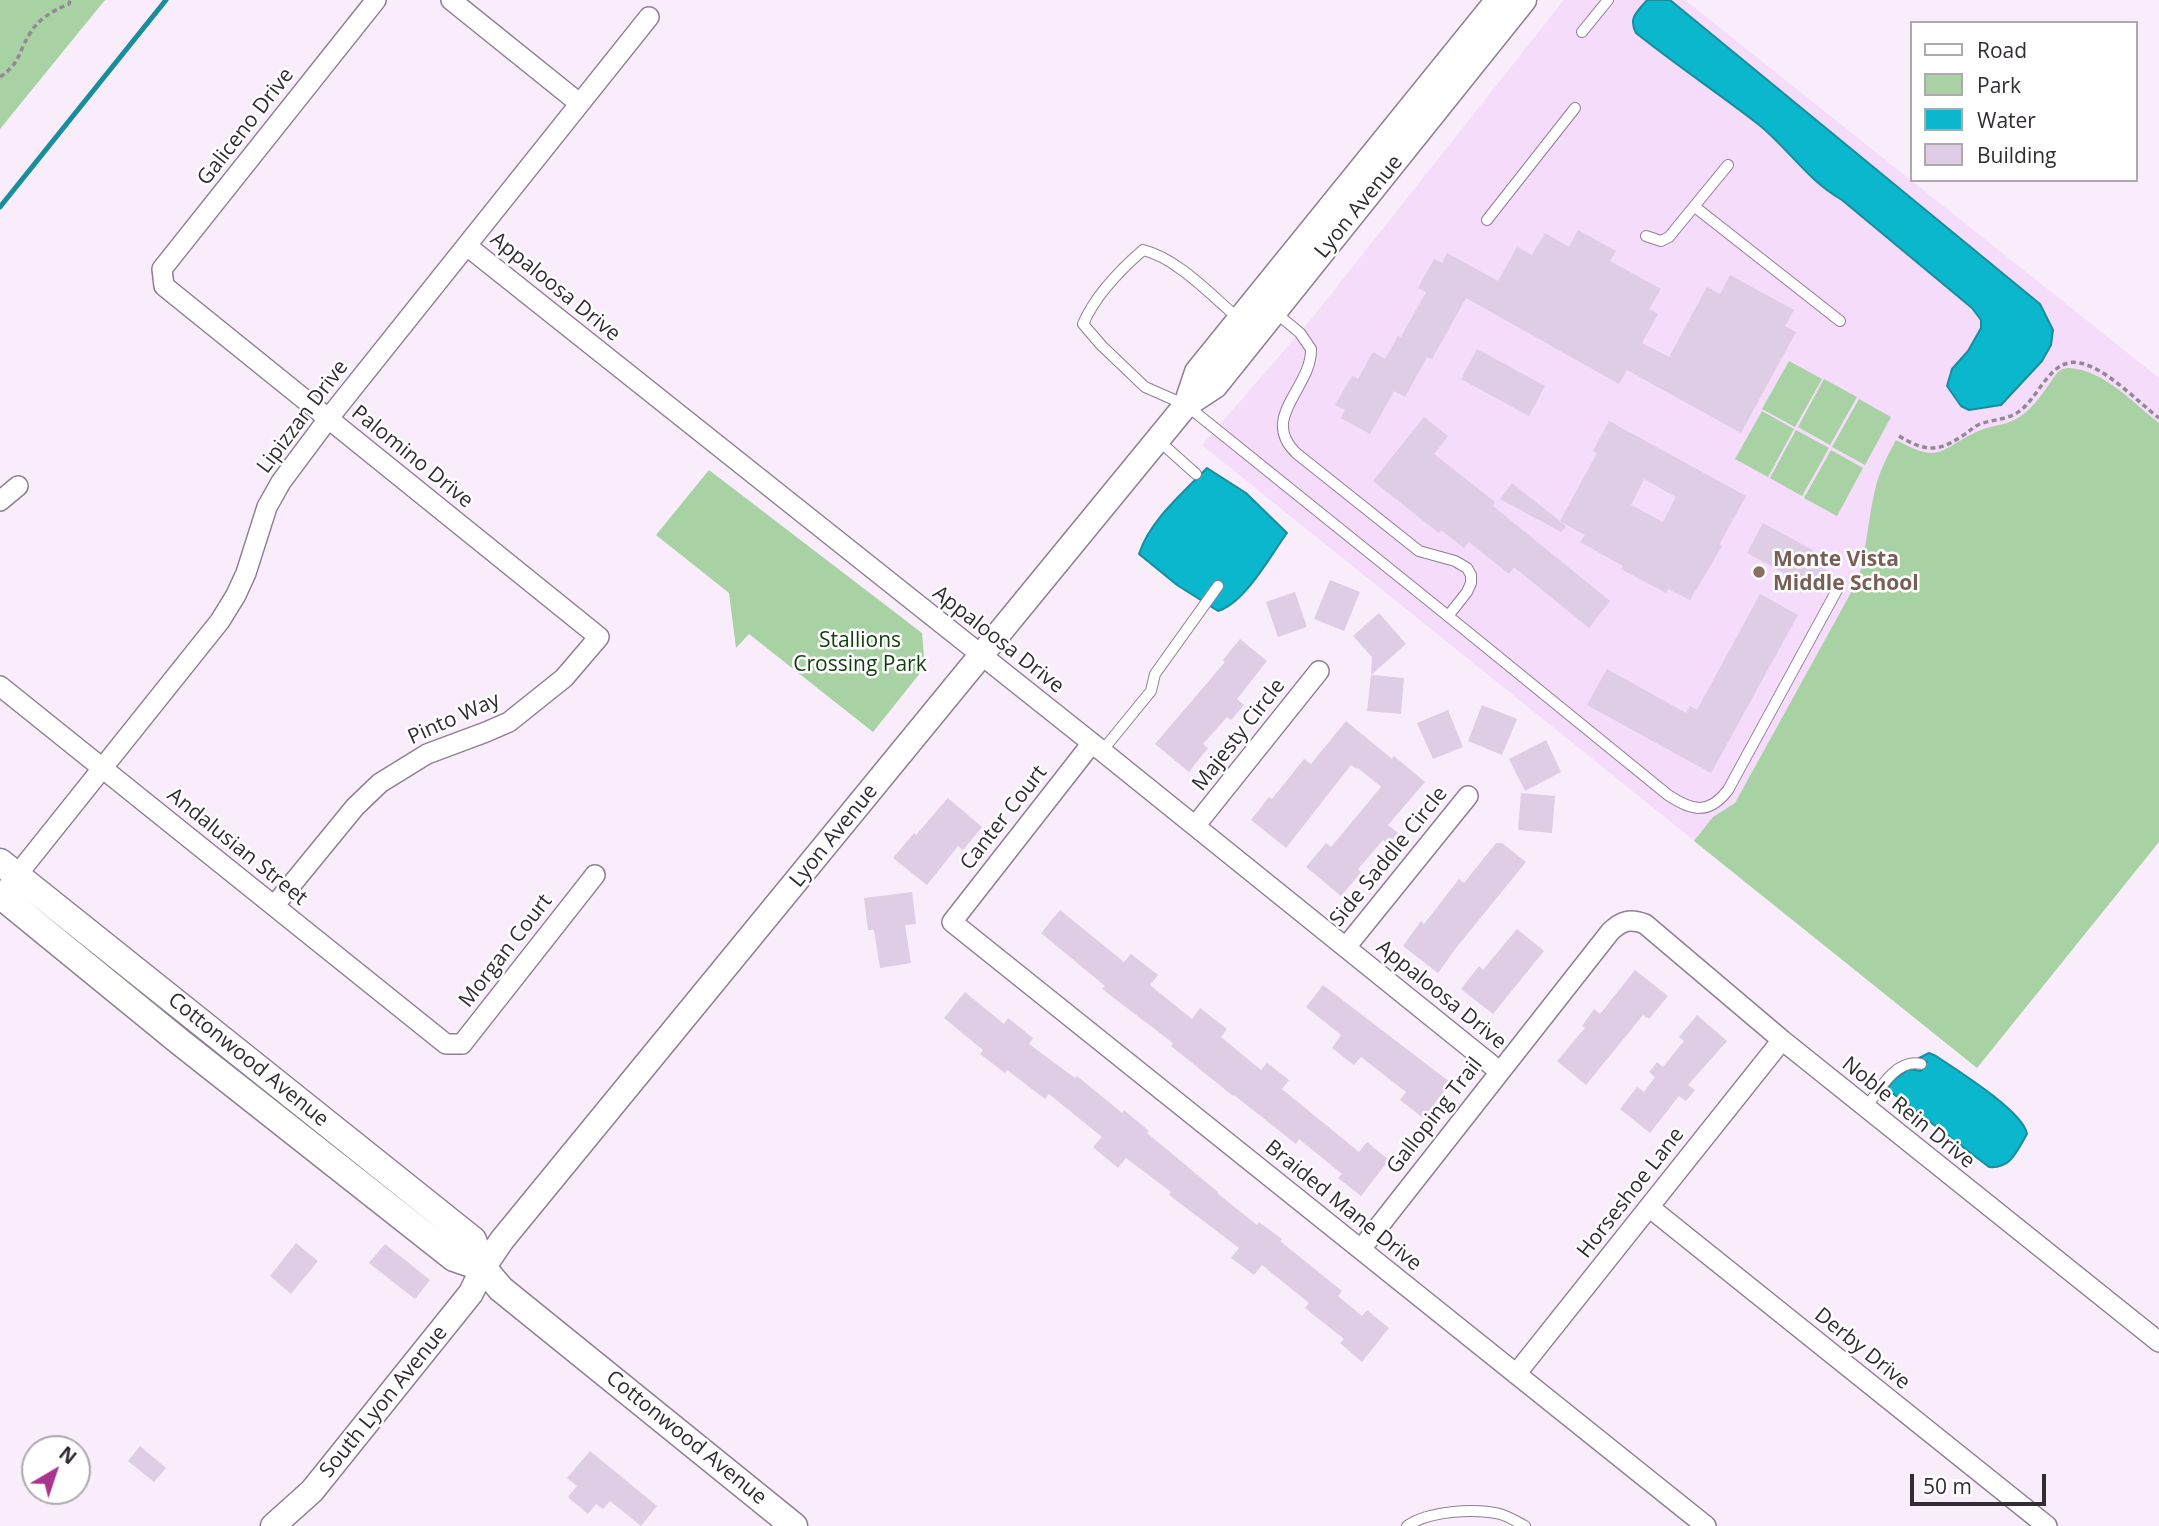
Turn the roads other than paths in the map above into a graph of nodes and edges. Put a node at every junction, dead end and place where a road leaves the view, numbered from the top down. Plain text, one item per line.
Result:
1 (376, 0) edge
2 (451, 0) edge
3 (1498, 0) edge
4 (1524, 0) edge
5 (1608, 0) edge
6 (649, 17) dead end
7 (1582, 33) dead end
8 (579, 103) junction
9 (1576, 108) dead end
10 (1728, 165) dead end
11 (1695, 207) junction
12 (1487, 220) dead end
13 (1646, 236) dead end
14 (467, 246) junction
15 (164, 286) joint
16 (1275, 312) junction
17 (1239, 318) junction
18 (1840, 321) dead end
19 (1186, 405) junction
20 (328, 419) junction
21 (1157, 440) junction
22 (1196, 474) dead end
23 (18, 485) dead end
24 (0, 501) edge
25 (1217, 586) dead end
26 (1837, 590) dead end
27 (1448, 615) junction
28 (599, 637) joint
29 (982, 656) junction
30 (1319, 671) dead end
31 (0, 686) edge
32 (1097, 747) junction
33 (102, 767) junction
34 (1468, 796) dead end
35 (1195, 826) junction
36 (595, 875) dead end
37 (4, 882) edge
38 (274, 906) junction
39 (1630, 921) joint
40 (952, 922) joint
41 (1346, 947) junction
42 (1782, 1040) junction
43 (446, 1044) joint
44 (1921, 1064) dead end
45 (1499, 1071) junction
46 (1866, 1108) junction
47 (1649, 1207) junction
48 (1361, 1249) junction
49 (483, 1268) junction
50 (2159, 1342) edge
51 (1516, 1374) junction
52 (273, 1526) edge
53 (794, 1526) edge
54 (1407, 1526) edge
55 (1525, 1526) edge
56 (1706, 1526) edge
57 (2047, 1526) edge

1 - 15 street, Galiceno Drive
2 - 8 street
3 - 17 street, Lyon Avenue
4 - 16 street, Lyon Avenue
5 - 7 lane
6 - 8 street, Lipizzan Drive
8 - 14 street, Lipizzan Drive
9 - 12 lane
10 - 11 lane
11 - 13 lane
11 - 18 lane
14 - 20 street, Lipizzan Drive
14 - 29 street, Appaloosa Drive
15 - 20 street, Palomino Drive
16 - 19 street, Lyon Avenue
16 - 27 lane
17 - 19 street, Lyon Avenue
17 - 19 lane
19 - 21 street, Lyon Avenue
19 - 27 lane
20 - 28 street, Palomino Drive
20 - 33 street, Lipizzan Drive
21 - 22 lane
21 - 29 street, Lyon Avenue
23 - 24 street
25 - 32 lane
26 - 27 lane
28 - 38 street, Pinto Way
29 - 32 street, Appaloosa Drive
29 - 49 street, Lyon Avenue
30 - 35 street, Majesty Circle
31 - 33 street, Andalusian Street
32 - 35 street, Appaloosa Drive
32 - 40 street, Canter Court
33 - 37 street, Lipizzan Drive
33 - 38 street, Andalusian Street
34 - 41 street, Side Saddle Circle
35 - 41 street, Appaloosa Drive
36 - 43 street, Morgan Court
37 - 49 main road, Cottonwood Avenue
38 - 43 street, Andalusian Street
39 - 42 street, Noble Rein Drive
39 - 45 street, Galloping Trail
40 - 48 street, Braided Mane Drive
41 - 45 street, Appaloosa Drive
42 - 46 street, Noble Rein Drive
42 - 47 street, Horseshoe Lane
44 - 46 lane
45 - 48 street, Galloping Trail
46 - 50 street, Noble Rein Drive
47 - 51 street, Horseshoe Lane
47 - 57 street, Derby Drive
48 - 51 street, Braided Mane Drive
49 - 52 street, South Lyon Avenue
49 - 53 main road, Cottonwood Avenue
51 - 56 street, Braided Mane Drive
54 - 55 lane

